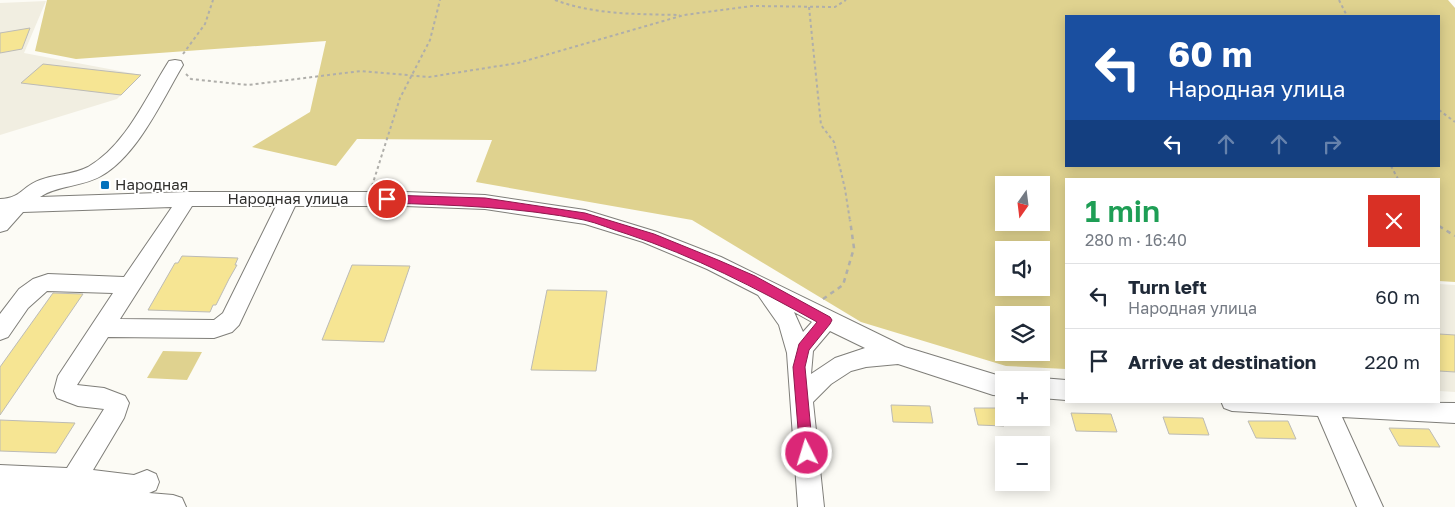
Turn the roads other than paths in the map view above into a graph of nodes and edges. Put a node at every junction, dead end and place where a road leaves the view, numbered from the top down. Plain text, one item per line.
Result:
1 (175, 65) road end
2 (289, 199) junction
3 (187, 200) junction
4 (9, 206) edge
5 (0, 225) edge
6 (130, 286) junction
7 (762, 286) junction
8 (816, 315) junction
9 (103, 328) junction
10 (0, 331) edge
11 (899, 355) junction
12 (799, 367) junction
13 (995, 385) edge
14 (1050, 389) edge
15 (1065, 390) edge
16 (802, 398) junction
17 (1271, 403) edge
18 (1329, 406) edge
19 (1455, 413) edge
20 (0, 477) edge
21 (73, 480) junction
22 (147, 482) dead end
23 (0, 496) edge
24 (173, 507) edge
25 (811, 507) edge
26 (1370, 507) edge

1 - 4 street
2 - 3 street, Народная улица
2 - 7 street, Народная улица
2 - 9 street
3 - 4 street, Народная улица
3 - 6 street
4 - 5 street
6 - 9 street
6 - 10 street
7 - 8 street, Народная улица
7 - 12 street
8 - 11 street, Народная улица
8 - 12 street
9 - 21 street
11 - 13 street, Народная улица
11 - 16 street
12 - 16 street
14 - 15 street
16 - 25 street
17 - 18 street
18 - 19 street
18 - 26 street
20 - 21 street
21 - 22 street
23 - 24 street

